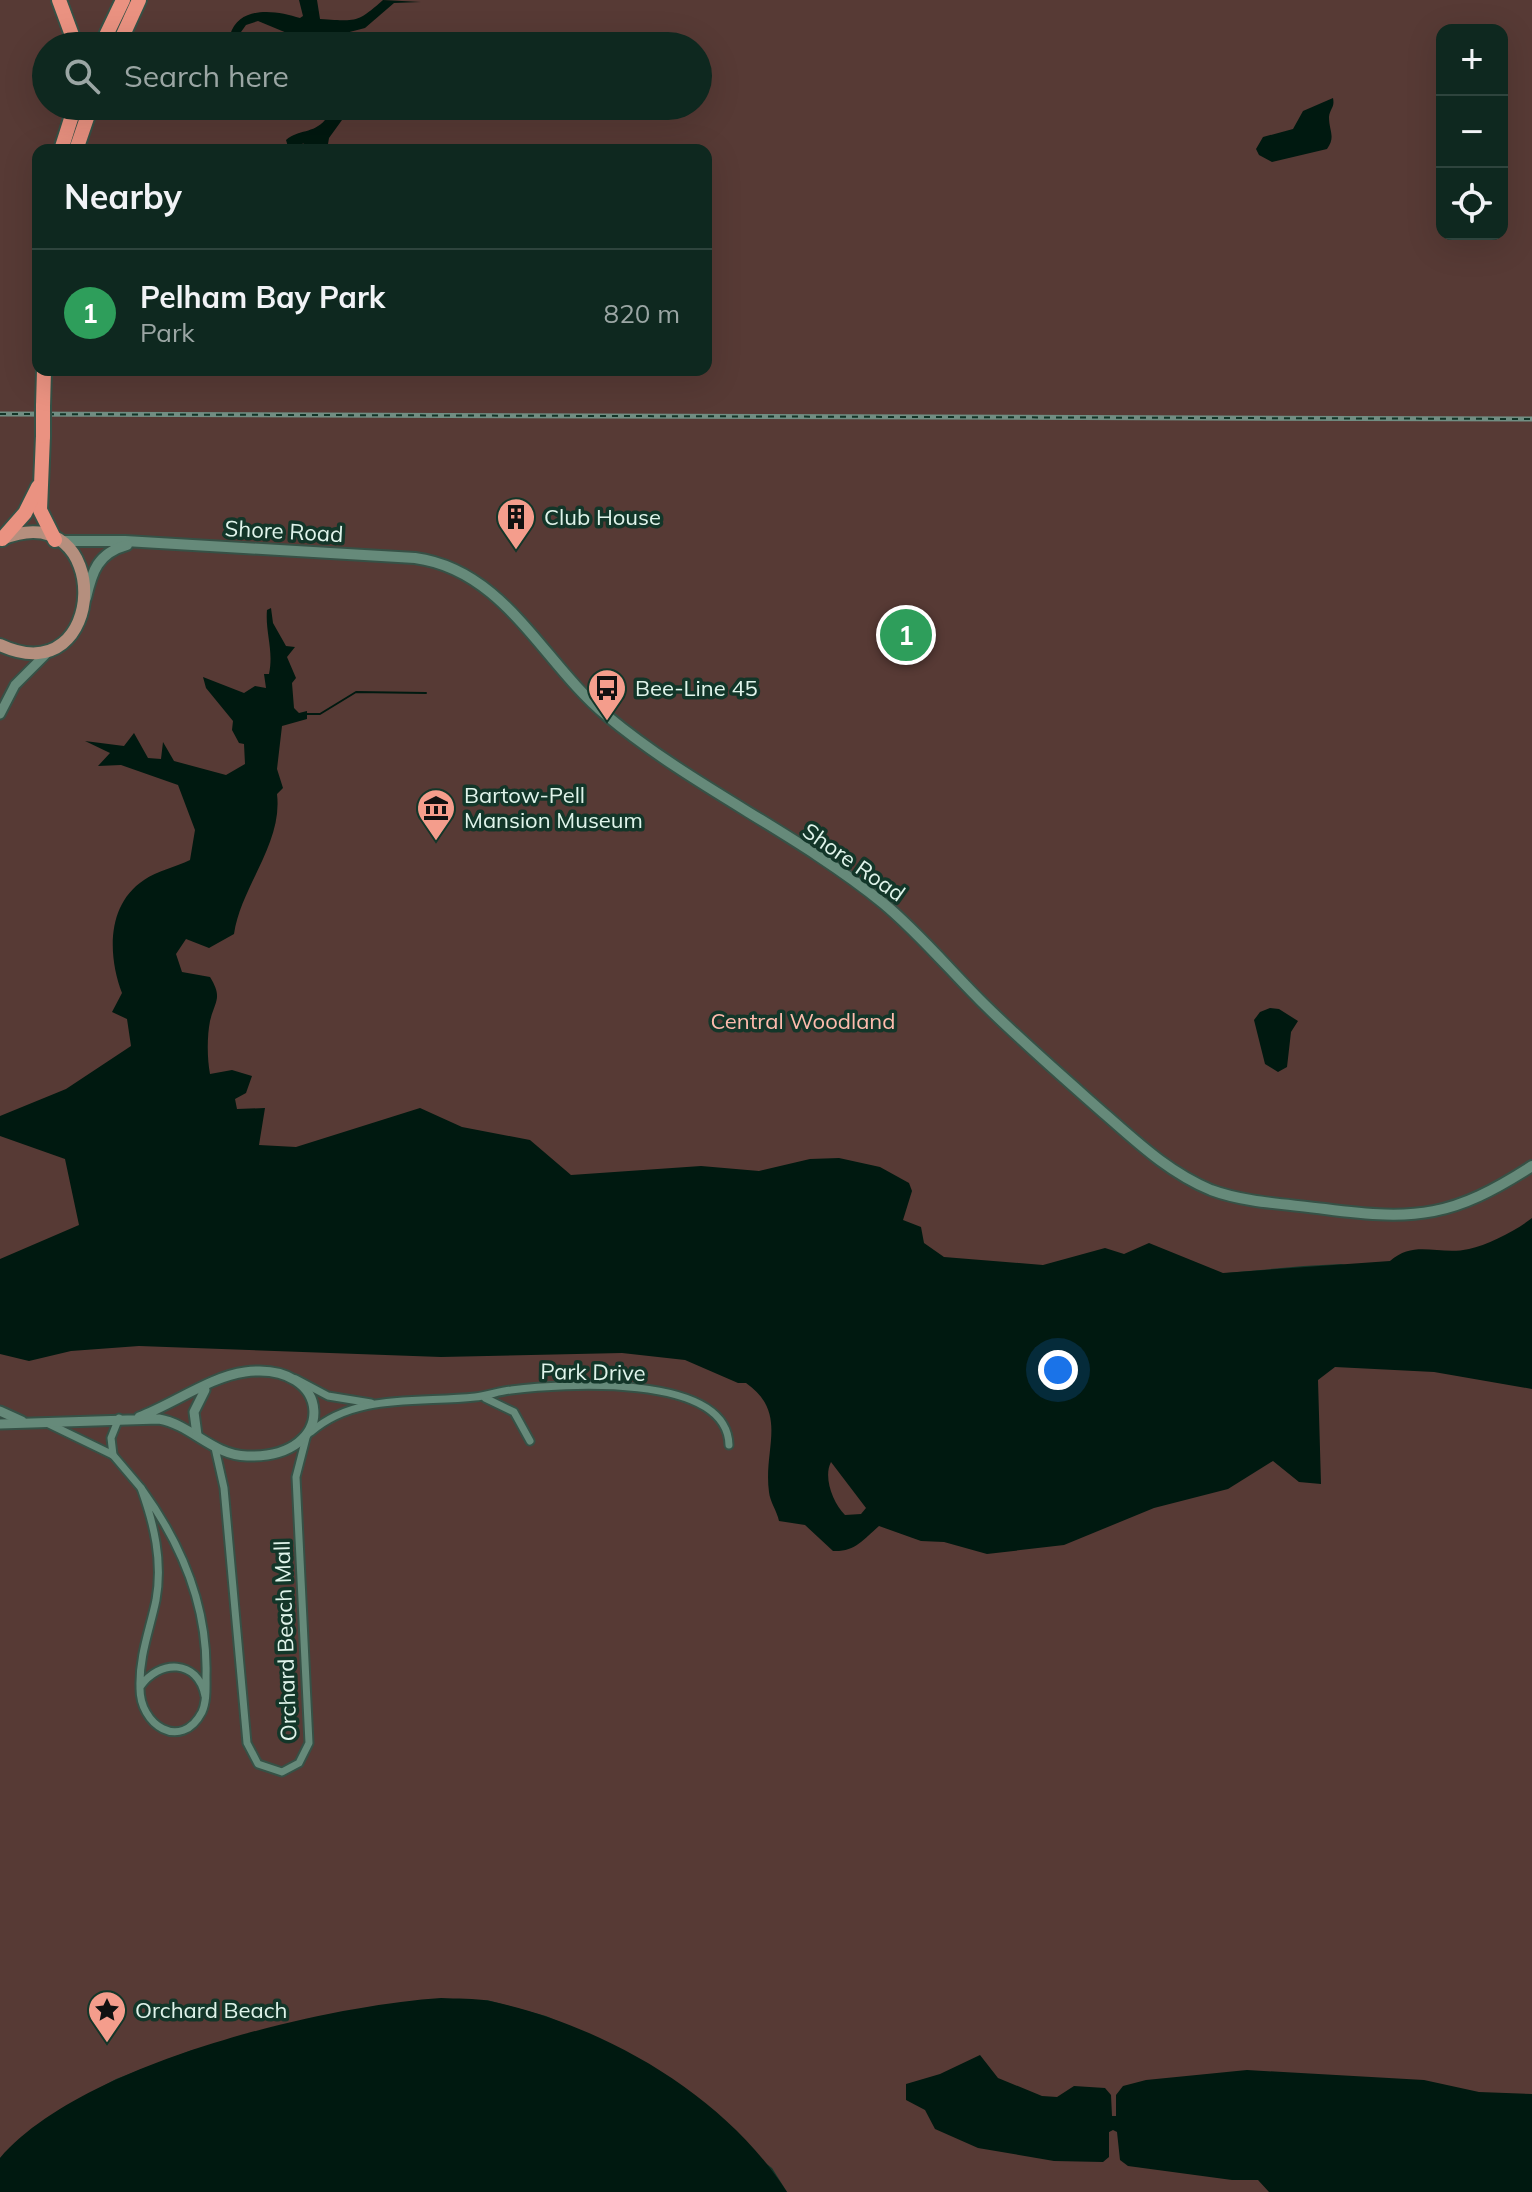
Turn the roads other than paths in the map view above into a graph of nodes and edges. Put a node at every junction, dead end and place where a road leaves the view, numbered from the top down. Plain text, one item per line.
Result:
1 (59, 0) edge
2 (123, 0) edge
3 (140, 3) edge
4 (71, 32) edge
5 (108, 32) edge
6 (125, 32) edge
7 (70, 120) edge
8 (86, 120) edge
9 (63, 144) edge
10 (78, 144) edge
11 (44, 376) edge
12 (41, 475) junction
13 (1, 540) edge
14 (55, 540) junction
15 (135, 543) junction
16 (86, 600) junction
17 (0, 645) edge
18 (56, 645) junction
19 (0, 714) edge
20 (1532, 1166) edge
21 (290, 1376) junction
22 (210, 1383) junction
23 (479, 1397) junction
24 (377, 1404) junction
25 (0, 1411) edge
26 (139, 1417) junction
27 (119, 1418) junction
28 (43, 1421) junction
29 (25, 1422) junction
30 (0, 1424) edge
31 (197, 1435) junction
32 (308, 1435) junction
33 (530, 1441) dead end
34 (729, 1445) dead end
35 (215, 1448) junction
36 (113, 1455) junction
37 (141, 1488) junction
38 (140, 1687) junction
39 (205, 1696) junction

1 - 4 highway
2 - 5 highway
3 - 6 highway
7 - 9 highway
8 - 10 highway
11 - 12 highway, bridge
12 - 13 highway
12 - 14 highway
13 - 14 main road
14 - 15 main road, Shore Road
14 - 16 main road
15 - 16 main road, Shore Road
15 - 20 main road, Shore Road
16 - 18 main road
17 - 18 main road
18 - 19 street
21 - 22 street, Park Drive
21 - 24 street, Park Drive
21 - 32 street
22 - 26 street, Park Drive
22 - 31 street
23 - 24 street, Park Drive
23 - 33 street, Park Drive
23 - 34 street, Park Drive
24 - 32 street, Park Drive
25 - 29 street
26 - 27 street, Park Drive
26 - 31 street, Park Drive
27 - 28 street, Park Drive
27 - 36 street
28 - 29 street, Park Drive
28 - 36 street
29 - 30 street, Park Drive
31 - 35 street, Park Drive
32 - 35 street, Park Drive
32 - 35 street, Orchard Beach Mall
36 - 37 street
37 - 38 street
37 - 39 street
38 - 39 street
38 - 39 street

